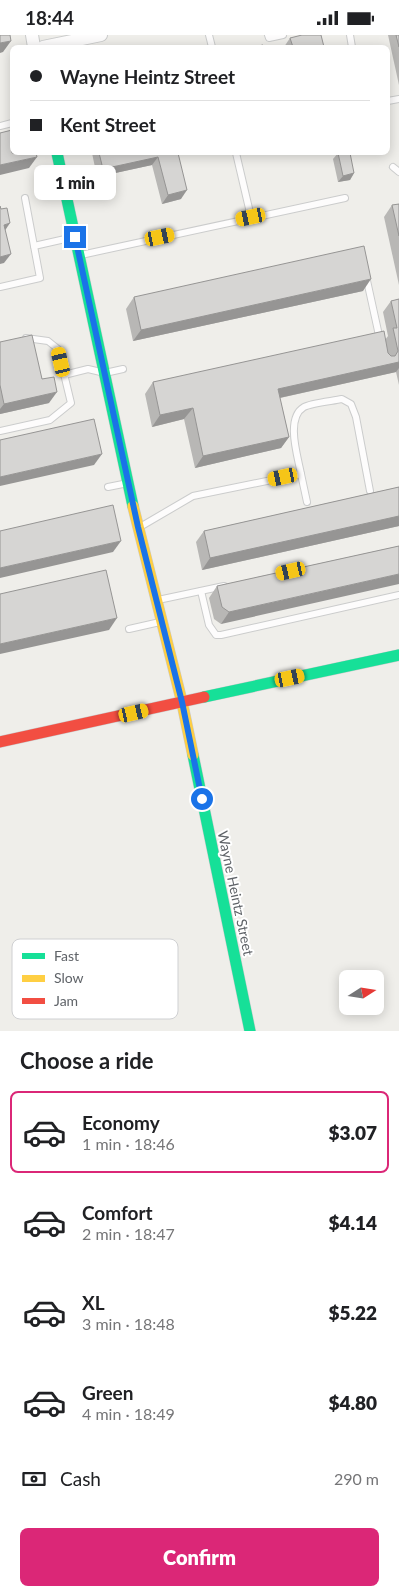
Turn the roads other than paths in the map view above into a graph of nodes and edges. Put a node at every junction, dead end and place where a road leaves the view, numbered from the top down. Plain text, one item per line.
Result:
1 (97, 35) edge
2 (268, 35) edge
3 (283, 35) edge
4 (52, 45) edge
5 (57, 155) edge
6 (236, 155) edge
7 (393, 167) dead end
8 (399, 171) edge
9 (25, 198) dead end
10 (345, 198) dead end
11 (251, 217) junction
12 (75, 237) junction
13 (34, 246) junction
14 (79, 256) junction
15 (365, 270) edge
16 (0, 287) edge
17 (19, 339) edge
18 (381, 344) edge
19 (123, 369) dead end
20 (105, 373) junction
21 (64, 375) junction
22 (0, 431) edge
23 (300, 473) junction
24 (129, 483) junction
25 (108, 487) dead end
26 (370, 491) edge
27 (307, 502) dead end
28 (138, 527) junction
29 (230, 584) edge
30 (201, 591) junction
31 (399, 595) edge
32 (158, 600) junction
33 (162, 622) junction
34 (130, 629) dead end
35 (399, 655) edge
36 (182, 702) junction
37 (0, 742) edge
38 (250, 1031) edge

1 - 4 street
2 - 3 lane
5 - 12 street, Wayne Heintz Street
6 - 11 lane
7 - 8 lane
9 - 13 lane
10 - 11 lane
11 - 14 lane
12 - 13 lane
12 - 14 street, Wayne Heintz Street
13 - 16 lane
14 - 20 street, Wayne Heintz Street
15 - 18 lane
17 - 21 lane
19 - 20 lane
20 - 21 lane
20 - 24 street, Wayne Heintz Street
21 - 22 lane
23 - 26 lane
23 - 27 lane
23 - 28 lane
24 - 25 lane
24 - 28 street, Wayne Heintz Street
28 - 32 street, Wayne Heintz Street
29 - 30 lane
30 - 31 lane
30 - 32 lane
32 - 33 street, Wayne Heintz Street
33 - 34 lane
33 - 36 street, Wayne Heintz Street
35 - 36 street
36 - 37 street
36 - 38 street, Wayne Heintz Street

